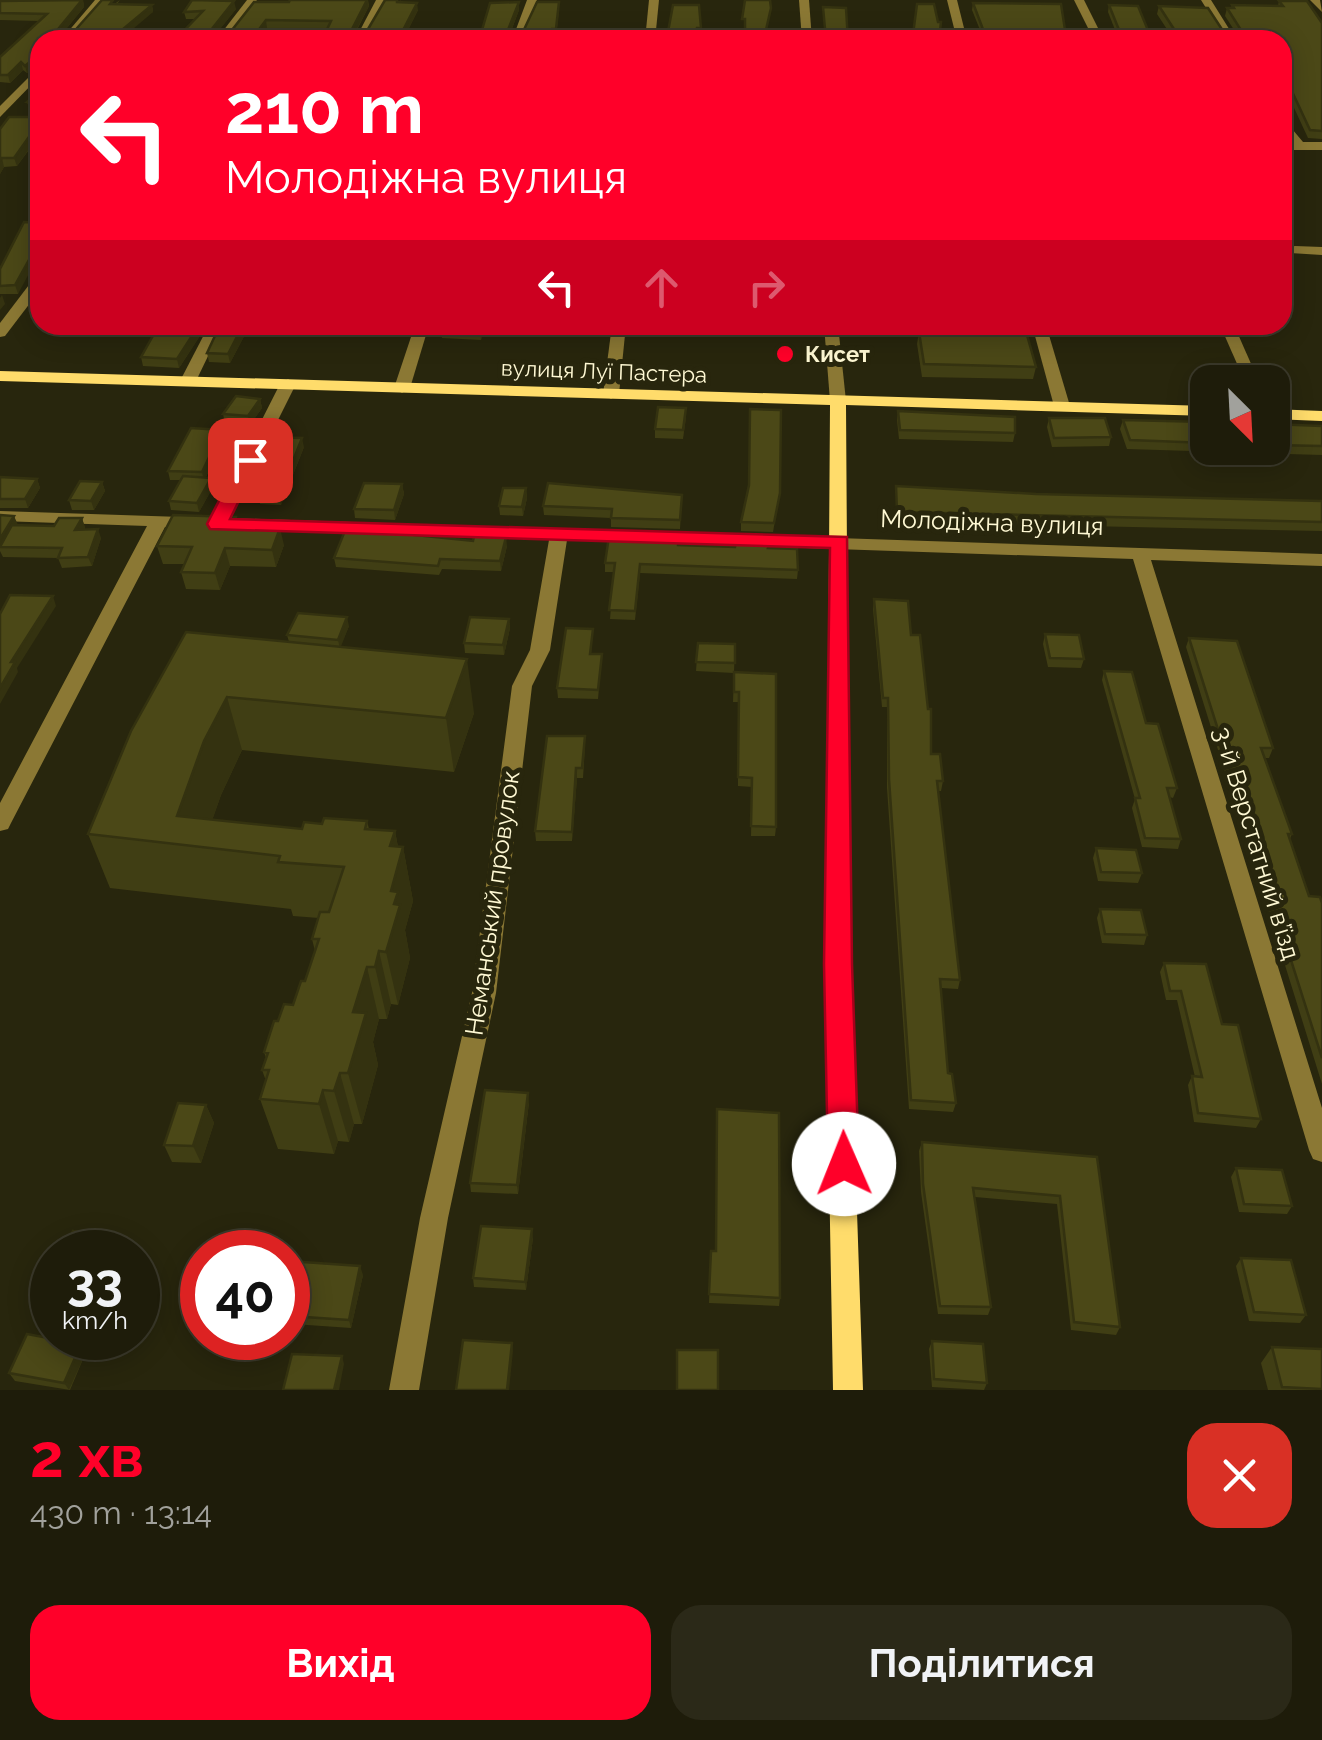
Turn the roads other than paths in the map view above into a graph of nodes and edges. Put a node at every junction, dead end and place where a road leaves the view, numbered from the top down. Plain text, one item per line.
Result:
1 (102, 0) edge
2 (252, 0) edge
3 (381, 0) edge
4 (532, 0) edge
5 (654, 0) edge
6 (804, 0) edge
7 (952, 0) edge
8 (1079, 0) edge
9 (1206, 0) edge
10 (1314, 0) edge
11 (1322, 9) edge
12 (75, 30) edge
13 (229, 30) edge
14 (365, 30) edge
15 (521, 30) edge
16 (651, 30) edge
17 (806, 30) edge
18 (960, 30) edge
19 (1093, 30) edge
20 (1225, 30) edge
21 (30, 81) edge
22 (4, 116) edge
23 (1292, 135) edge
24 (1292, 146) edge
25 (1299, 146) junction
26 (1322, 146) edge
27 (1295, 250) dead end
28 (1322, 251) edge
29 (30, 293) edge
30 (0, 333) edge
31 (211, 335) edge
32 (419, 335) edge
33 (618, 335) edge
34 (832, 335) edge
35 (1042, 335) edge
36 (1231, 335) edge
37 (1245, 365) edge
38 (0, 376) edge
39 (188, 381) junction
40 (288, 384) junction
41 (402, 388) junction
42 (610, 394) junction
43 (838, 400) junction
44 (1062, 406) junction
45 (1190, 411) edge
46 (1290, 415) edge
47 (1322, 416) edge
48 (0, 516) edge
49 (158, 522) junction
50 (217, 524) junction
51 (559, 536) junction
52 (840, 542) junction
53 (1140, 553) junction
54 (1322, 560) edge
55 (0, 823) edge
56 (1322, 1150) edge
57 (404, 1390) edge
58 (848, 1390) edge

1 - 12 street
2 - 13 street
3 - 14 street
4 - 15 street
5 - 16 street
6 - 17 street
7 - 18 street
8 - 19 street
9 - 20 street
10 - 11 street
21 - 22 street
23 - 25 street
24 - 25 street
25 - 26 street
27 - 28 street
29 - 30 street
31 - 39 street
32 - 41 street
33 - 42 street
34 - 43 street
35 - 44 street
36 - 37 street
38 - 39 street, вулиця Луї Пастера
39 - 40 street, вулиця Луї Пастера
40 - 41 street, вулиця Луї Пастера
40 - 50 street
41 - 42 street, вулиця Луї Пастера
42 - 43 street, вулиця Луї Пастера
43 - 44 street, вулиця Луї Пастера
43 - 52 street
44 - 45 street, вулиця Луї Пастера
46 - 47 street
48 - 49 street, Молодіжна вулиця
49 - 50 street, Молодіжна вулиця
49 - 55 street
50 - 51 street, Молодіжна вулиця
51 - 52 street, Молодіжна вулиця
51 - 57 street, Неманський провулок
52 - 53 street, Молодіжна вулиця
52 - 58 street
53 - 54 street, Молодіжна вулиця
53 - 56 street, 3-й Верстатний в’їзд

